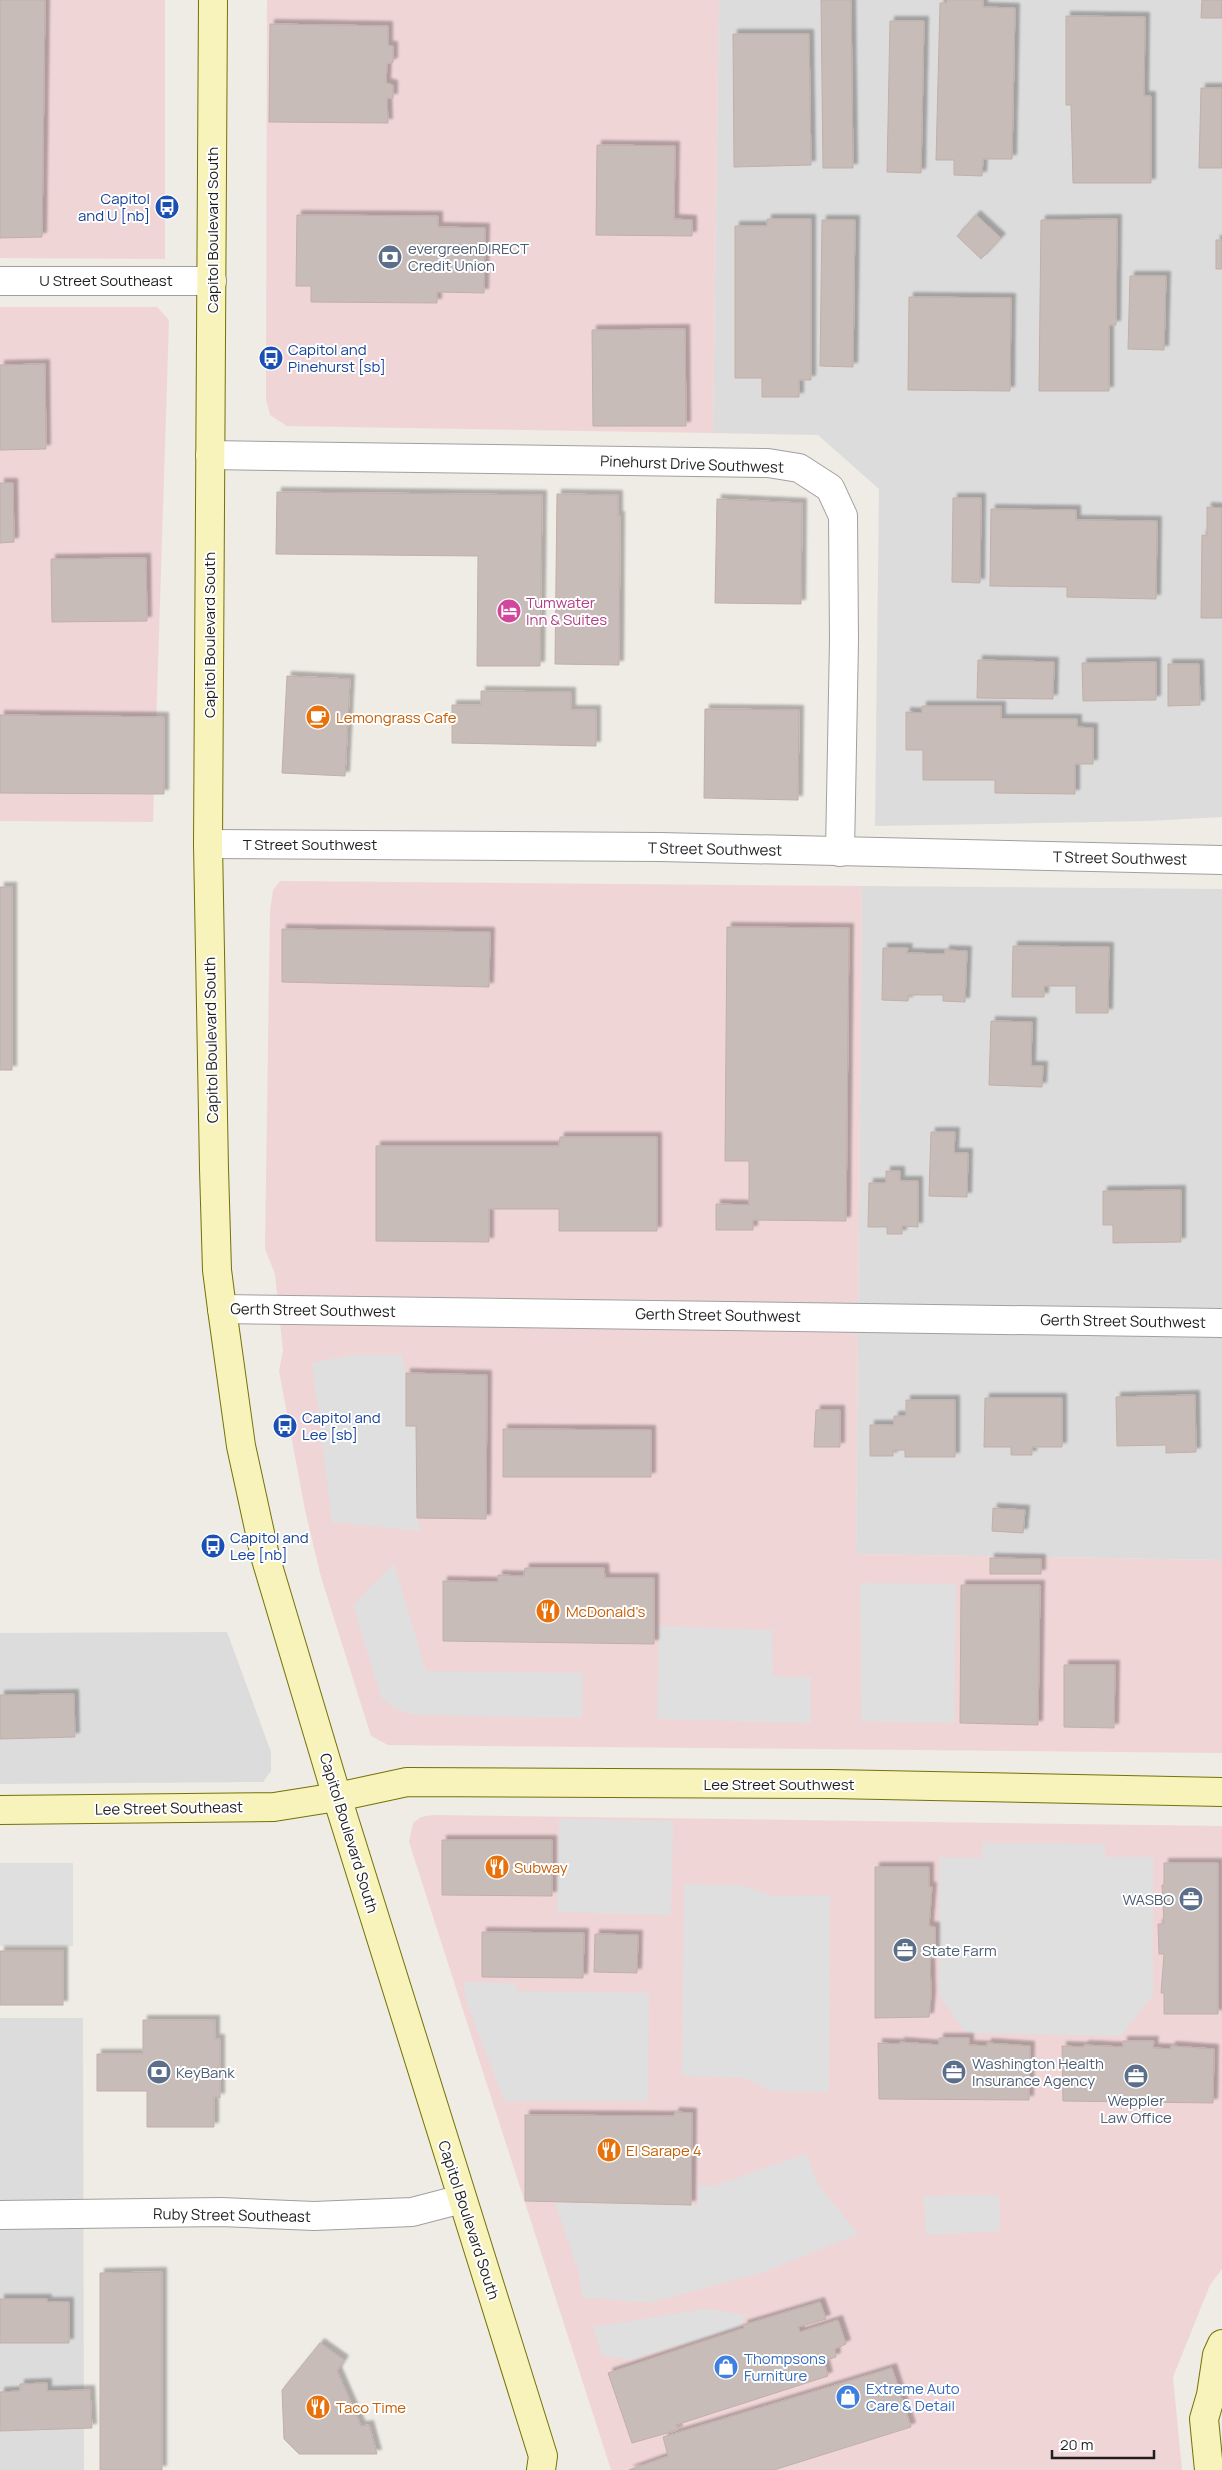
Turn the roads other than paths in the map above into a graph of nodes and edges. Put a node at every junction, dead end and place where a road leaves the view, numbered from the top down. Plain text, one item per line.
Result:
1 (213, 0) edge
2 (0, 281) edge
3 (212, 281) junction
4 (210, 455) junction
5 (208, 844) junction
6 (840, 852) junction
7 (1222, 860) edge
8 (222, 1309) junction
9 (1218, 1323) edge
10 (1222, 1792) edge
11 (337, 1797) junction
12 (0, 1810) edge
13 (462, 2199) junction
14 (0, 2215) edge
15 (1222, 2344) edge
16 (1217, 2403) edge
17 (547, 2465) edge
18 (1208, 2470) edge

1 - 3 main road, Capitol Boulevard South
2 - 3 street, U Street Southeast
3 - 4 main road, Capitol Boulevard South
4 - 5 main road, Capitol Boulevard South
4 - 6 street, Pinehurst Drive Southwest
5 - 6 street, T Street Southwest
5 - 8 main road, Capitol Boulevard South
6 - 7 street, T Street Southwest
8 - 9 street, Gerth Street Southwest
8 - 11 main road, Capitol Boulevard South
10 - 11 main road, Lee Street Southwest
11 - 12 main road, Lee Street Southeast
11 - 13 main road, Capitol Boulevard South
13 - 14 street, Ruby Street Southeast
13 - 17 main road, Capitol Boulevard South
15 - 16 main road
16 - 18 main road

